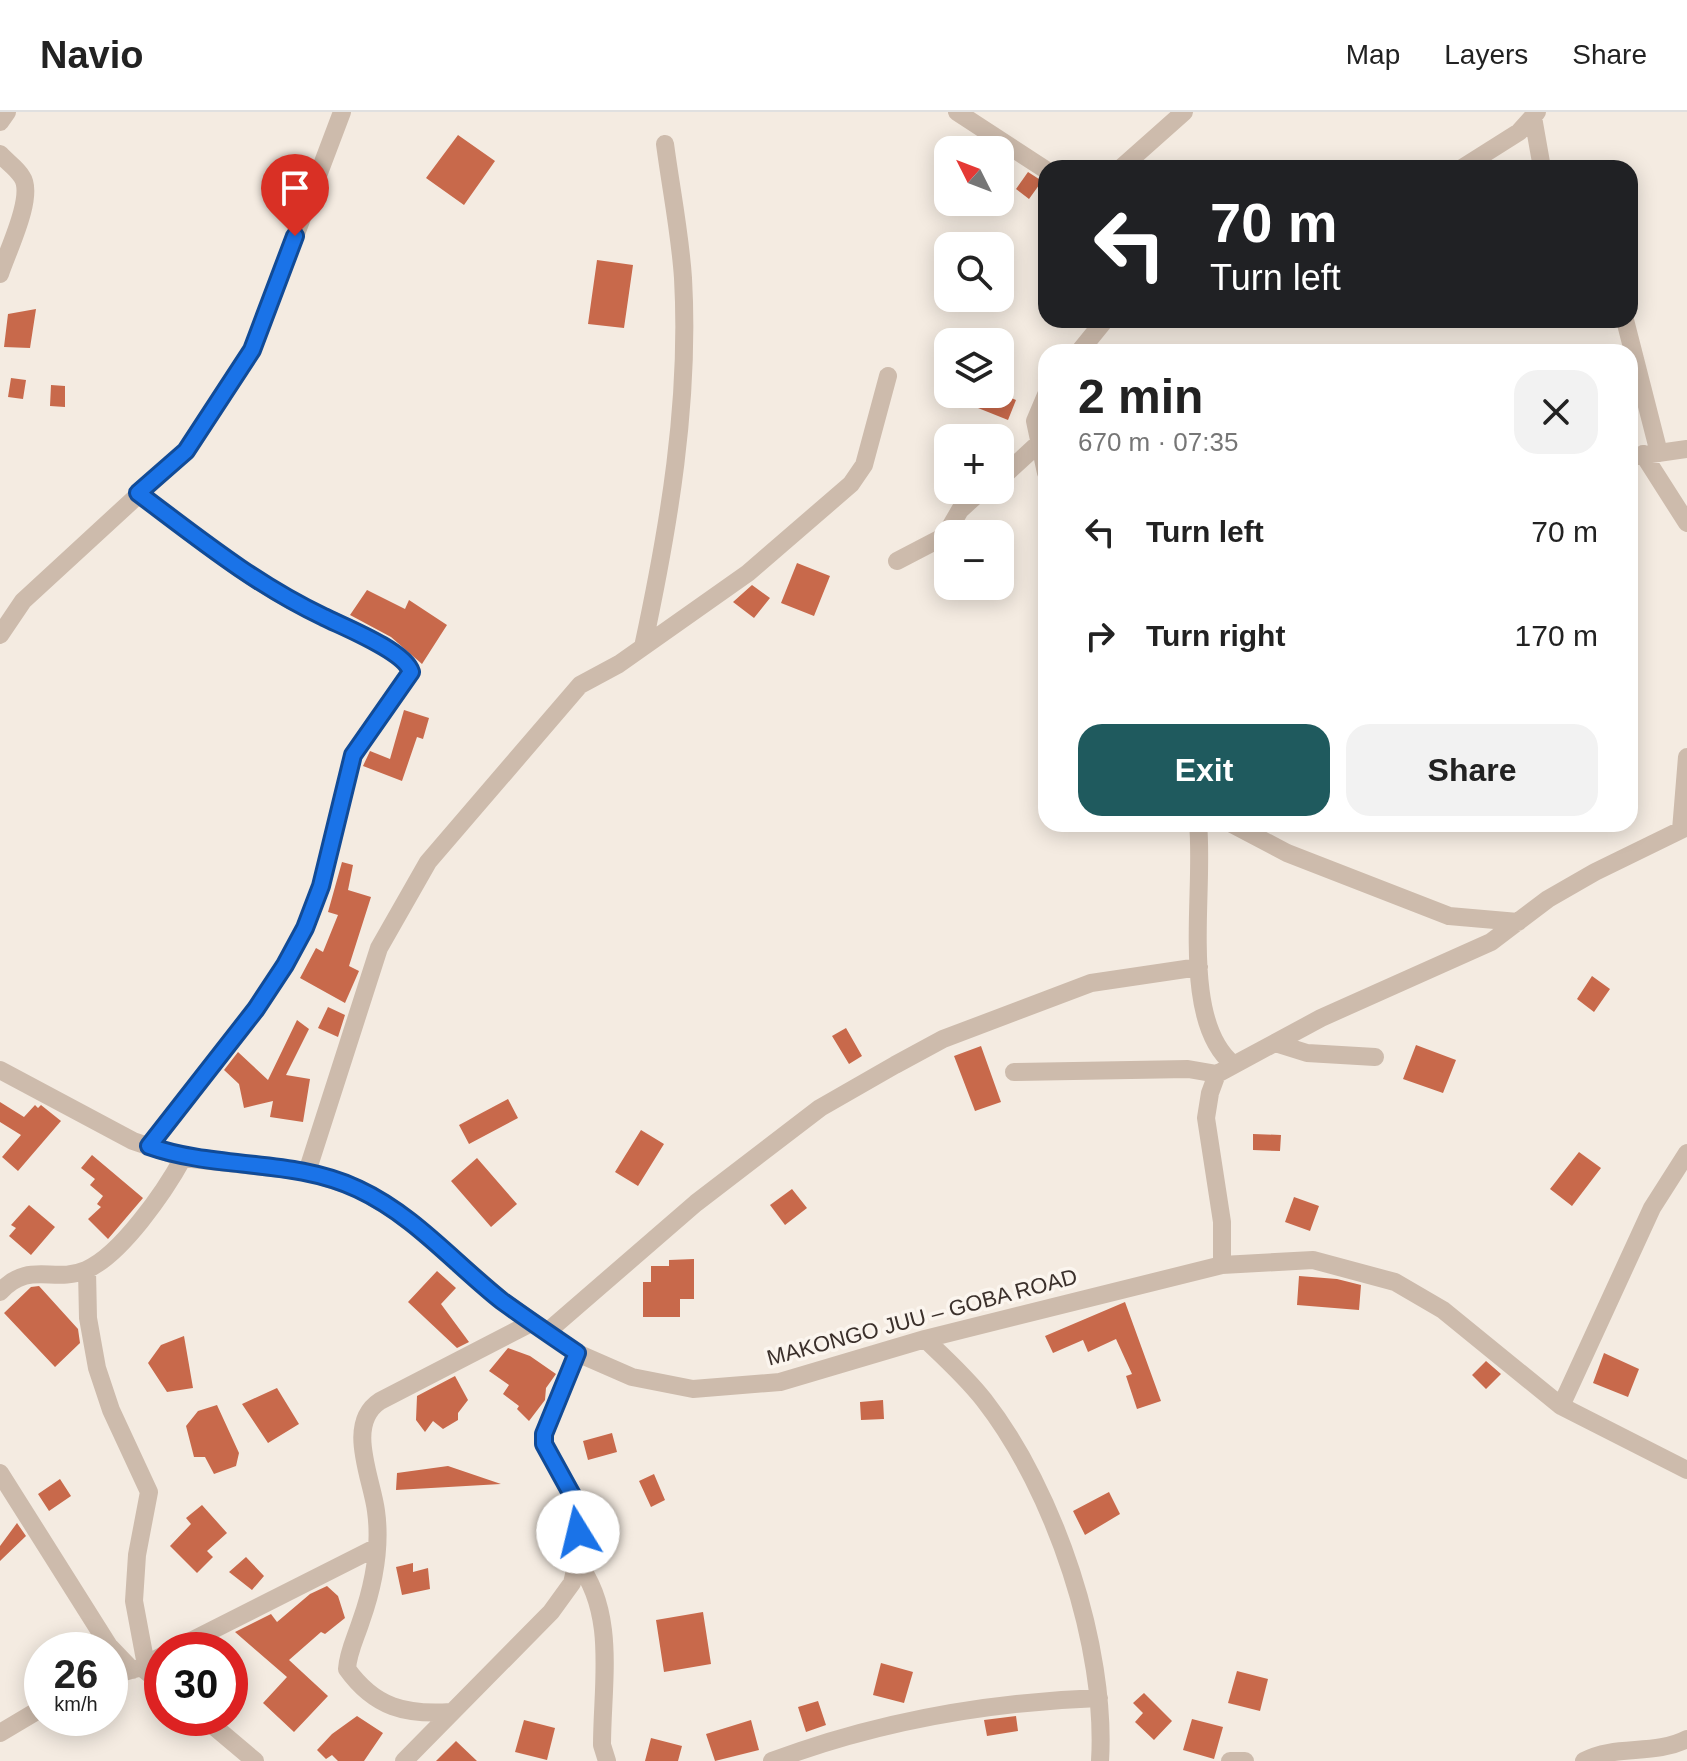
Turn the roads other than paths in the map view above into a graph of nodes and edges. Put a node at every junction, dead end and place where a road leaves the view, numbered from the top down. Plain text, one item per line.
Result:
1 (7, 112) edge
2 (342, 112) edge
3 (957, 112) edge
4 (1184, 112) edge
5 (1535, 115) edge
6 (0, 122) edge
7 (665, 144) dead end
8 (0, 154) edge
9 (1131, 160) edge
10 (1475, 160) edge
11 (1541, 160) edge
12 (1038, 165) edge
13 (0, 274) edge
14 (1098, 328) edge
15 (1086, 344) edge
16 (888, 376) dead end
17 (1638, 412) edge
18 (1038, 414) edge
19 (1037, 445) junction
20 (1038, 448) edge
21 (1687, 449) edge
22 (1644, 455) edge
23 (1014, 466) edge
24 (138, 493) junction
25 (967, 504) edge
26 (1687, 523) edge
27 (897, 561) dead end
28 (0, 635) edge
29 (643, 647) junction
30 (1687, 757) edge
31 (1684, 828) edge
32 (1198, 832) edge
33 (1247, 832) edge
34 (1518, 922) junction
35 (1199, 967) junction
36 (1275, 1043) junction
37 (1375, 1057) dead end
38 (1225, 1069) junction
39 (0, 1070) edge
40 (1014, 1072) dead end
41 (149, 1146) junction
42 (1687, 1153) edge
43 (183, 1158) junction
44 (307, 1172) junction
45 (1222, 1265) junction
46 (87, 1270) junction
47 (0, 1292) edge
48 (540, 1327) junction
49 (925, 1339) junction
50 (577, 1353) junction
51 (1561, 1406) junction
52 (1687, 1470) edge
53 (0, 1473) edge
54 (377, 1547) junction
55 (577, 1562) junction
56 (209, 1632) edge
57 (144, 1658) edge
58 (144, 1664) edge
59 (1099, 1698) junction
60 (451, 1712) junction
61 (24, 1719) edge
62 (0, 1733) edge
63 (225, 1736) edge
64 (1687, 1739) edge
65 (255, 1761) edge
66 (404, 1761) edge
67 (607, 1761) edge
68 (772, 1761) edge
69 (1100, 1761) edge
70 (1230, 1761) edge
71 (1245, 1761) edge
72 (1584, 1761) edge

1 - 6 street
2 - 24 street
3 - 12 street
4 - 9 street
5 - 10 street
5 - 11 street
7 - 29 street
8 - 13 street
14 - 15 street
16 - 29 street
17 - 22 street
18 - 19 street
19 - 20 street
19 - 23 street
21 - 22 street
22 - 26 street
24 - 28 street
24 - 41 street
25 - 27 street
29 - 44 street
30 - 31 street
31 - 34 street
32 - 35 street
33 - 34 street
34 - 36 street
35 - 38 street
35 - 48 street
36 - 37 street
36 - 38 street
38 - 40 street
38 - 45 street
39 - 41 street, MAKONGO JUU – GOBA ROAD
41 - 43 street, MAKONGO JUU – GOBA ROAD
42 - 51 street
43 - 44 street, MAKONGO JUU – GOBA ROAD
43 - 46 street
44 - 48 street, MAKONGO JUU – GOBA ROAD
45 - 49 street, MAKONGO JUU – GOBA ROAD
45 - 51 street, MAKONGO JUU – GOBA ROAD
46 - 47 street
46 - 57 street
48 - 50 street, MAKONGO JUU – GOBA ROAD
48 - 54 street
49 - 50 street, MAKONGO JUU – GOBA ROAD
49 - 59 street
50 - 55 street
51 - 52 street, MAKONGO JUU – GOBA ROAD
53 - 58 street
54 - 56 street
54 - 60 street
55 - 60 street
55 - 67 street
59 - 68 street
59 - 69 street
60 - 66 street
61 - 62 street
63 - 65 street
64 - 72 street
70 - 71 street

